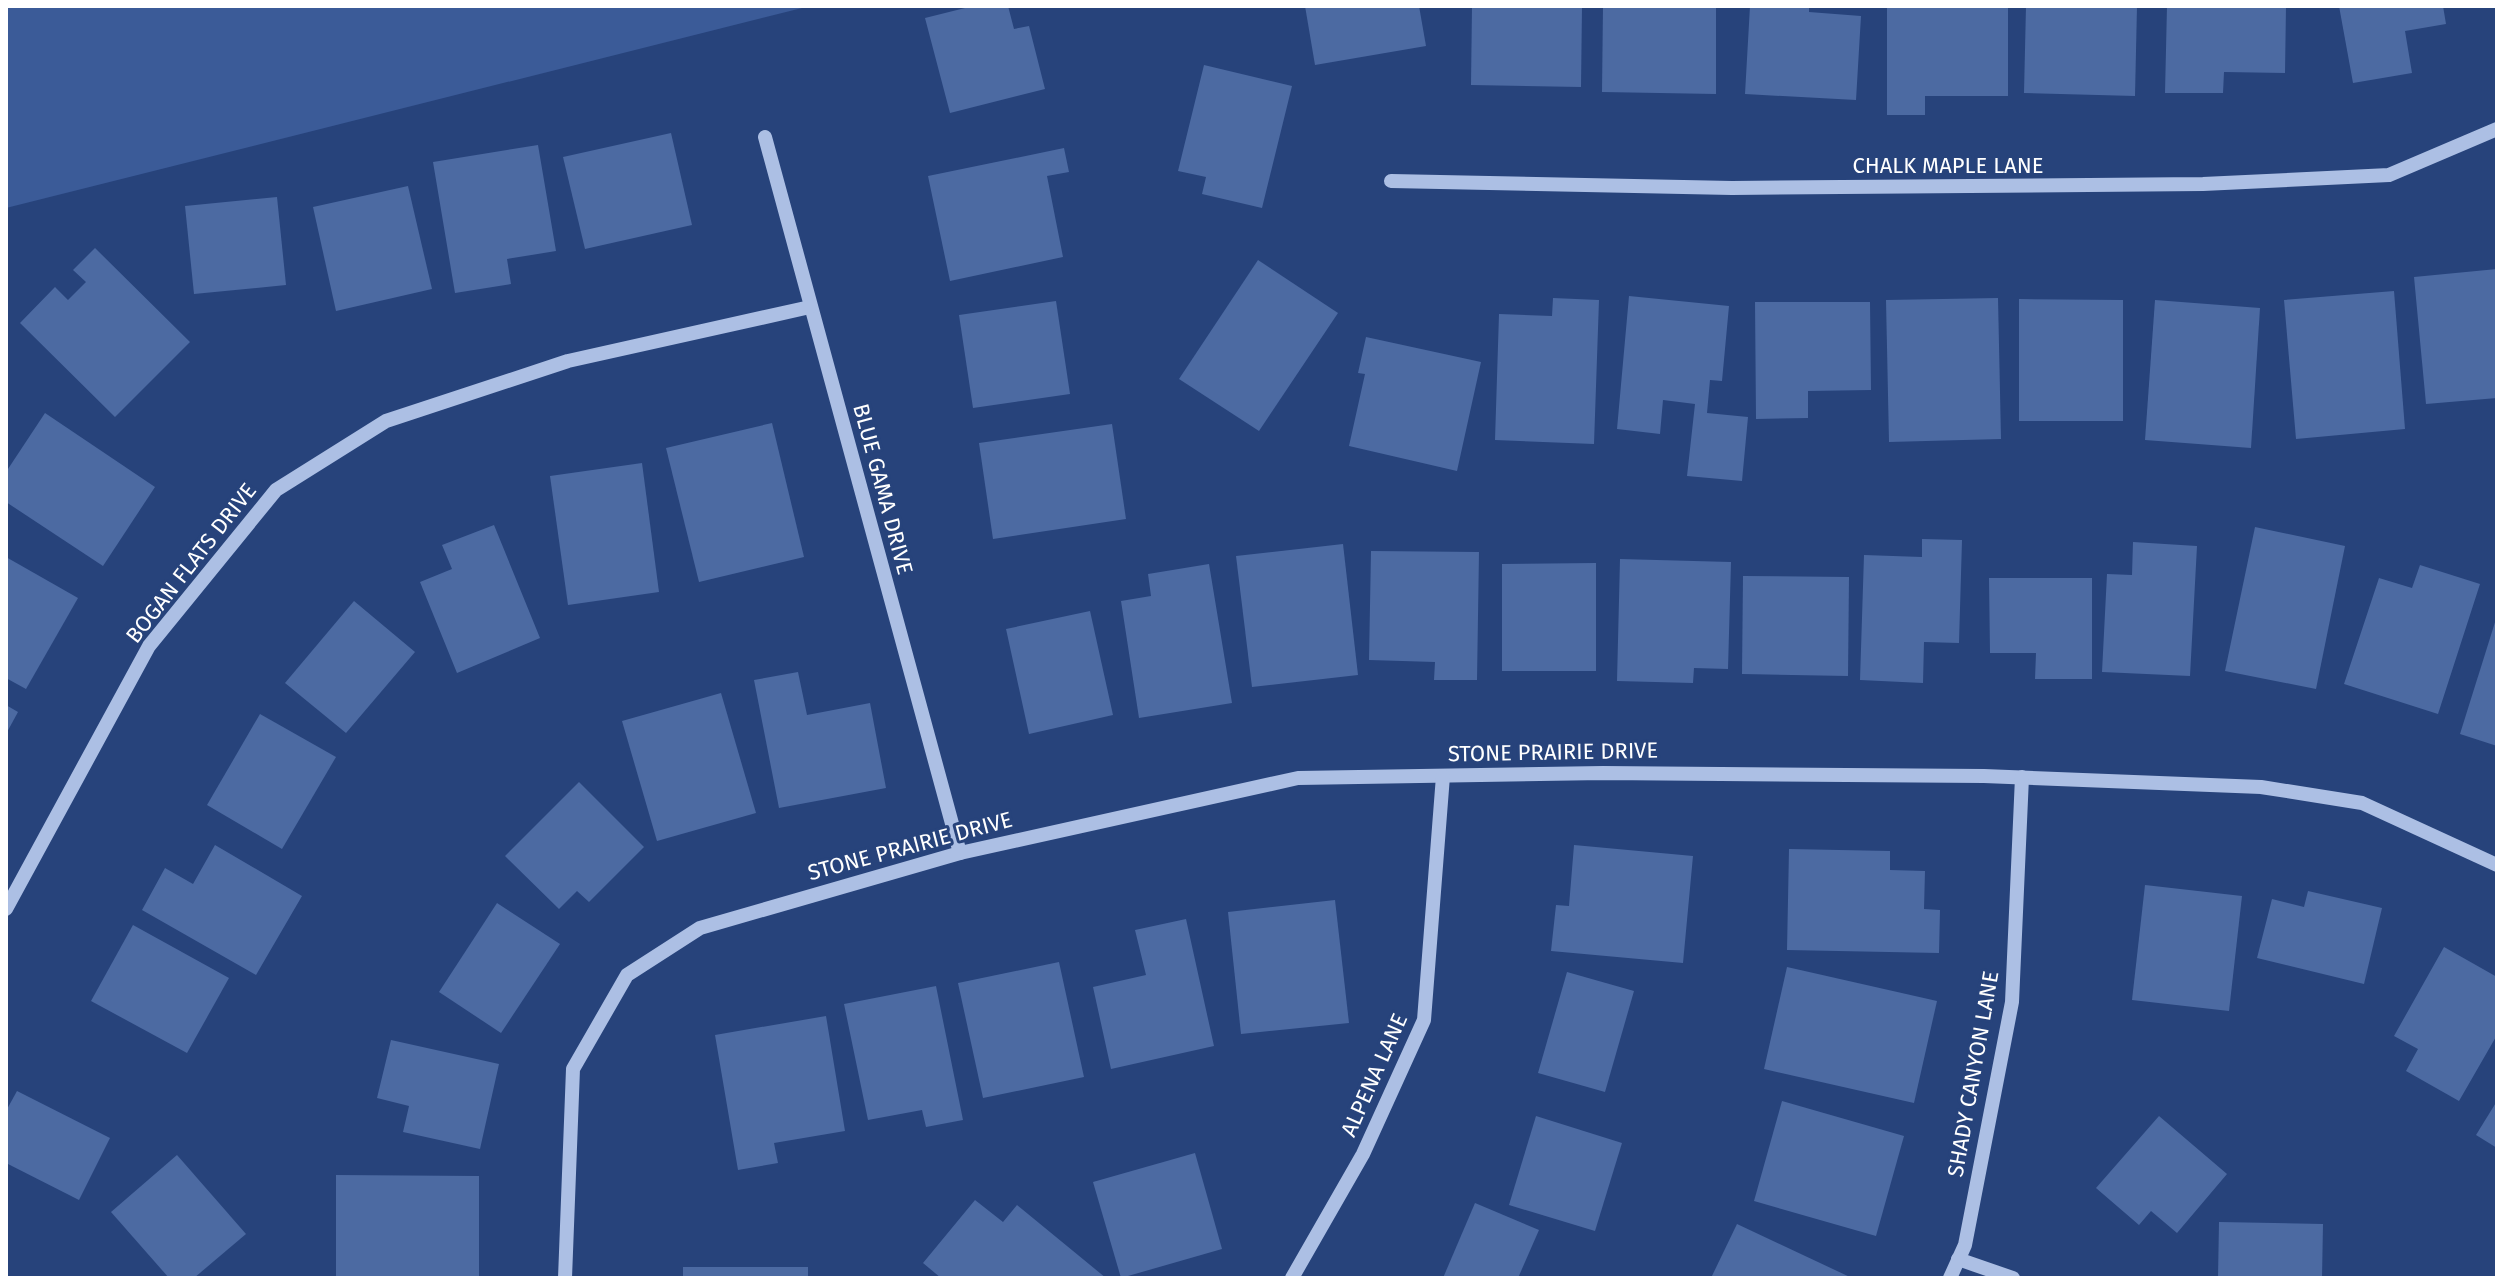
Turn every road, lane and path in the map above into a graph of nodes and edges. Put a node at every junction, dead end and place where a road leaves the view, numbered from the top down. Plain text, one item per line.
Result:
1 (2497, 129) edge
2 (765, 137) dead end
3 (1391, 181) dead end
4 (810, 307) junction
5 (1443, 776) junction
6 (2022, 777) junction
7 (960, 853) junction
8 (2497, 865) edge
9 (6, 909) edge
10 (1958, 1259) junction
11 (565, 1278) edge
12 (1292, 1278) edge
13 (1950, 1278) edge
14 (2013, 1278) edge

1 - 3 street, CHALK MAPLE LANE
2 - 4 street, BLUE GAMA DRIVE
4 - 7 street, BLUE GAMA DRIVE
4 - 9 street, BOGAN FLATS DRIVE
5 - 6 street, STONE PRAIRIE DRIVE
5 - 7 street, STONE PRAIRIE DRIVE
5 - 12 street, ALPENA LANE
6 - 8 street, STONE PRAIRIE DRIVE
6 - 10 street, SHADY CANYON LANE
7 - 11 street, STONE PRAIRIE DRIVE
10 - 13 street, SHADY CANYON LANE
10 - 14 street

